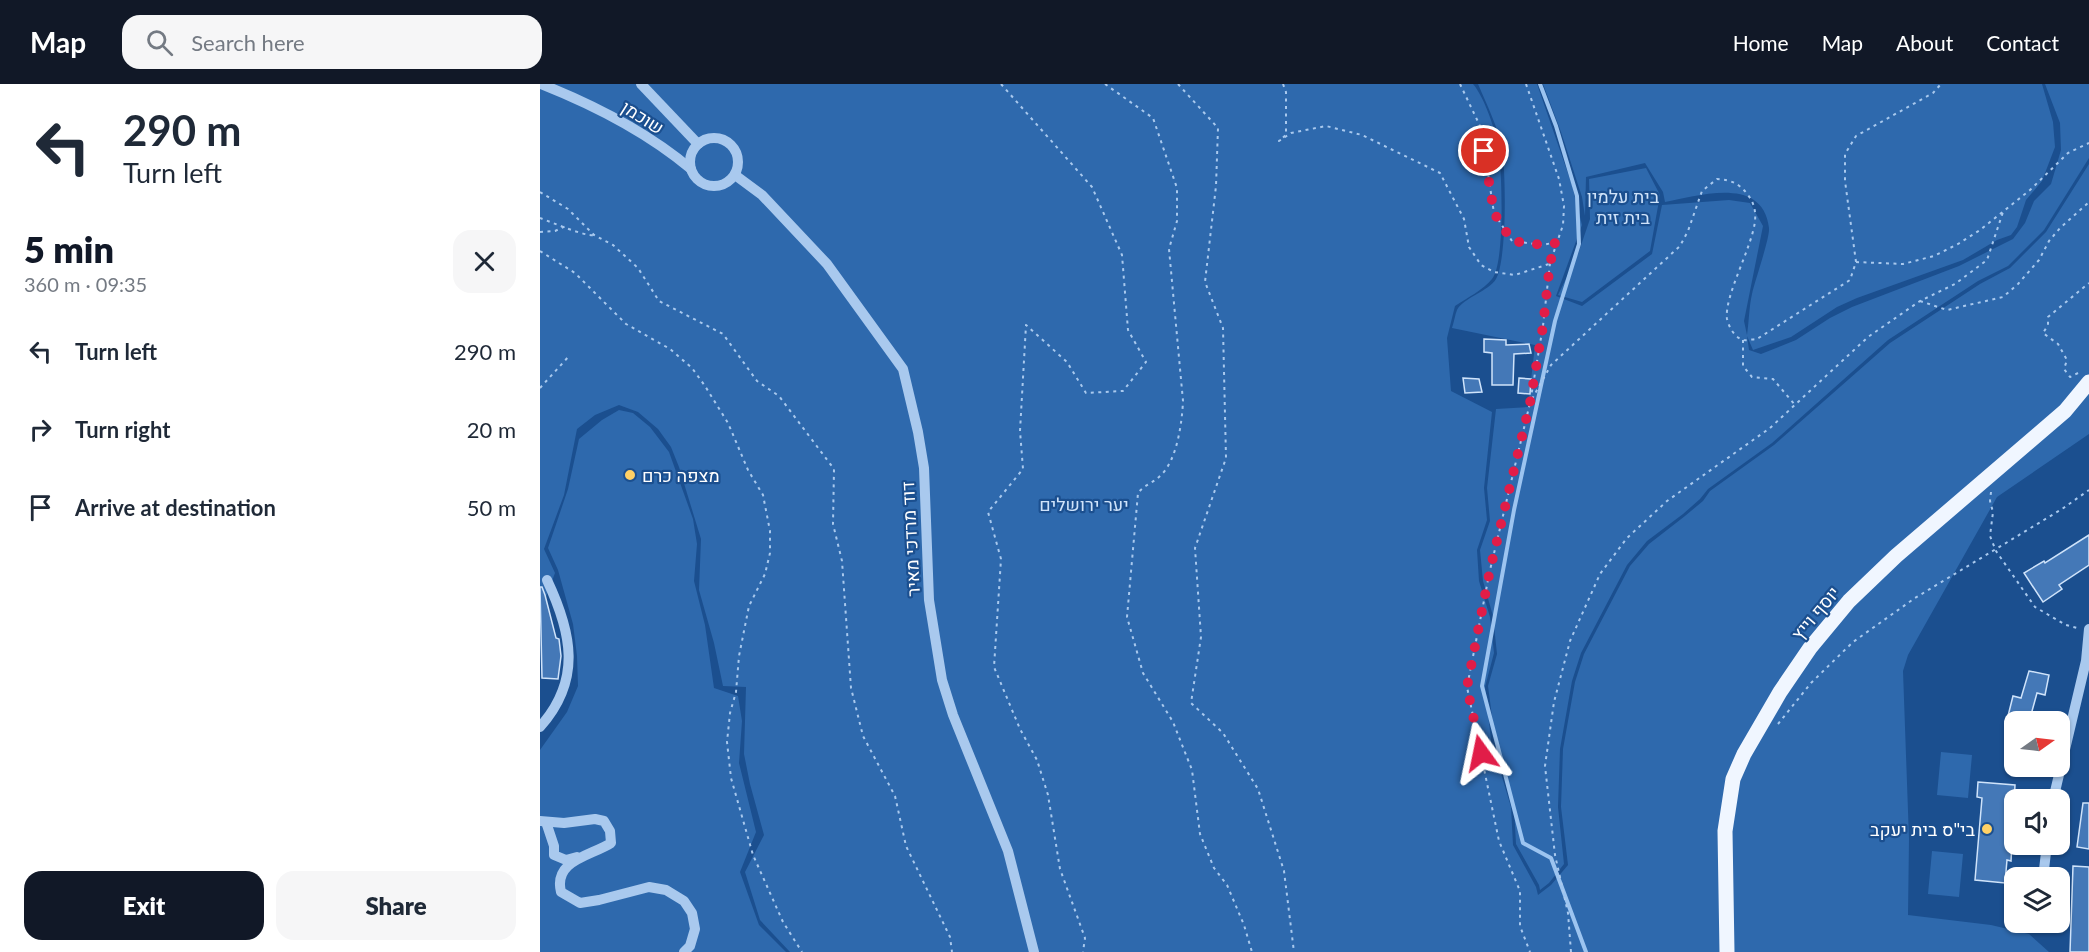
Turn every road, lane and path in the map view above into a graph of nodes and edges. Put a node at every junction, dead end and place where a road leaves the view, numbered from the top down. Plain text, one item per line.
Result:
1 (541, 84) edge
2 (641, 84) edge
3 (1000, 84) edge
4 (1105, 84) edge
5 (1178, 84) edge
6 (1283, 84) edge
7 (1460, 84) edge
8 (1526, 84) edge
9 (1941, 84) edge
10 (2089, 143) edge
11 (698, 144) junction
12 (691, 169) junction
13 (735, 175) junction
14 (540, 192) edge
15 (2089, 202) edge
16 (2003, 212) junction
17 (540, 218) edge
18 (566, 226) junction
19 (540, 232) edge
20 (594, 235) junction
21 (1556, 243) junction
22 (540, 251) edge
23 (1856, 262) junction
24 (1550, 263) junction
25 (2089, 283) edge
26 (1920, 302) junction
27 (1743, 340) junction
28 (570, 355) dead end
29 (2084, 377) edge
30 (540, 388) edge
31 (1530, 403) junction
32 (1795, 405) junction
33 (1993, 472) junction
34 (2089, 490) edge
35 (1996, 551) junction
36 (547, 580) dead end
37 (2089, 630) edge
38 (2087, 660) edge
39 (540, 727) edge
40 (1775, 727) dead end
41 (2056, 789) edge
42 (543, 822) edge
43 (580, 856) junction
44 (684, 952) edge
45 (802, 952) edge
46 (952, 952) edge
47 (1034, 952) edge
48 (1083, 952) edge
49 (1252, 952) edge
50 (1294, 952) edge
51 (1530, 952) edge
52 (1571, 952) edge
53 (1727, 952) edge

1 - 12 street, שוכמן
2 - 11 street
3 - 48 path
4 - 49 path
5 - 50 path
6 - 24 path
7 - 21 path
8 - 21 path
9 - 23 path
10 - 16 path
11 - 12 street
11 - 13 street
12 - 13 street
13 - 47 street, דוד מרדכי מאיר
14 - 20 path
15 - 26 path
16 - 23 path
16 - 26 path
17 - 18 path
18 - 19 path
18 - 20 path
20 - 46 path
21 - 24 path
22 - 45 path
23 - 27 path
24 - 31 path
25 - 29 path
26 - 32 path
27 - 31 path
27 - 32 path
28 - 30 path
29 - 33 main road, יוסף וייץ
31 - 51 path
32 - 52 path
33 - 35 path
33 - 53 main road, יוסף וייץ
34 - 35 path
35 - 37 path
35 - 40 path
36 - 39 street
37 - 38 street
38 - 41 street
42 - 43 street
42 - 43 street
43 - 44 street

